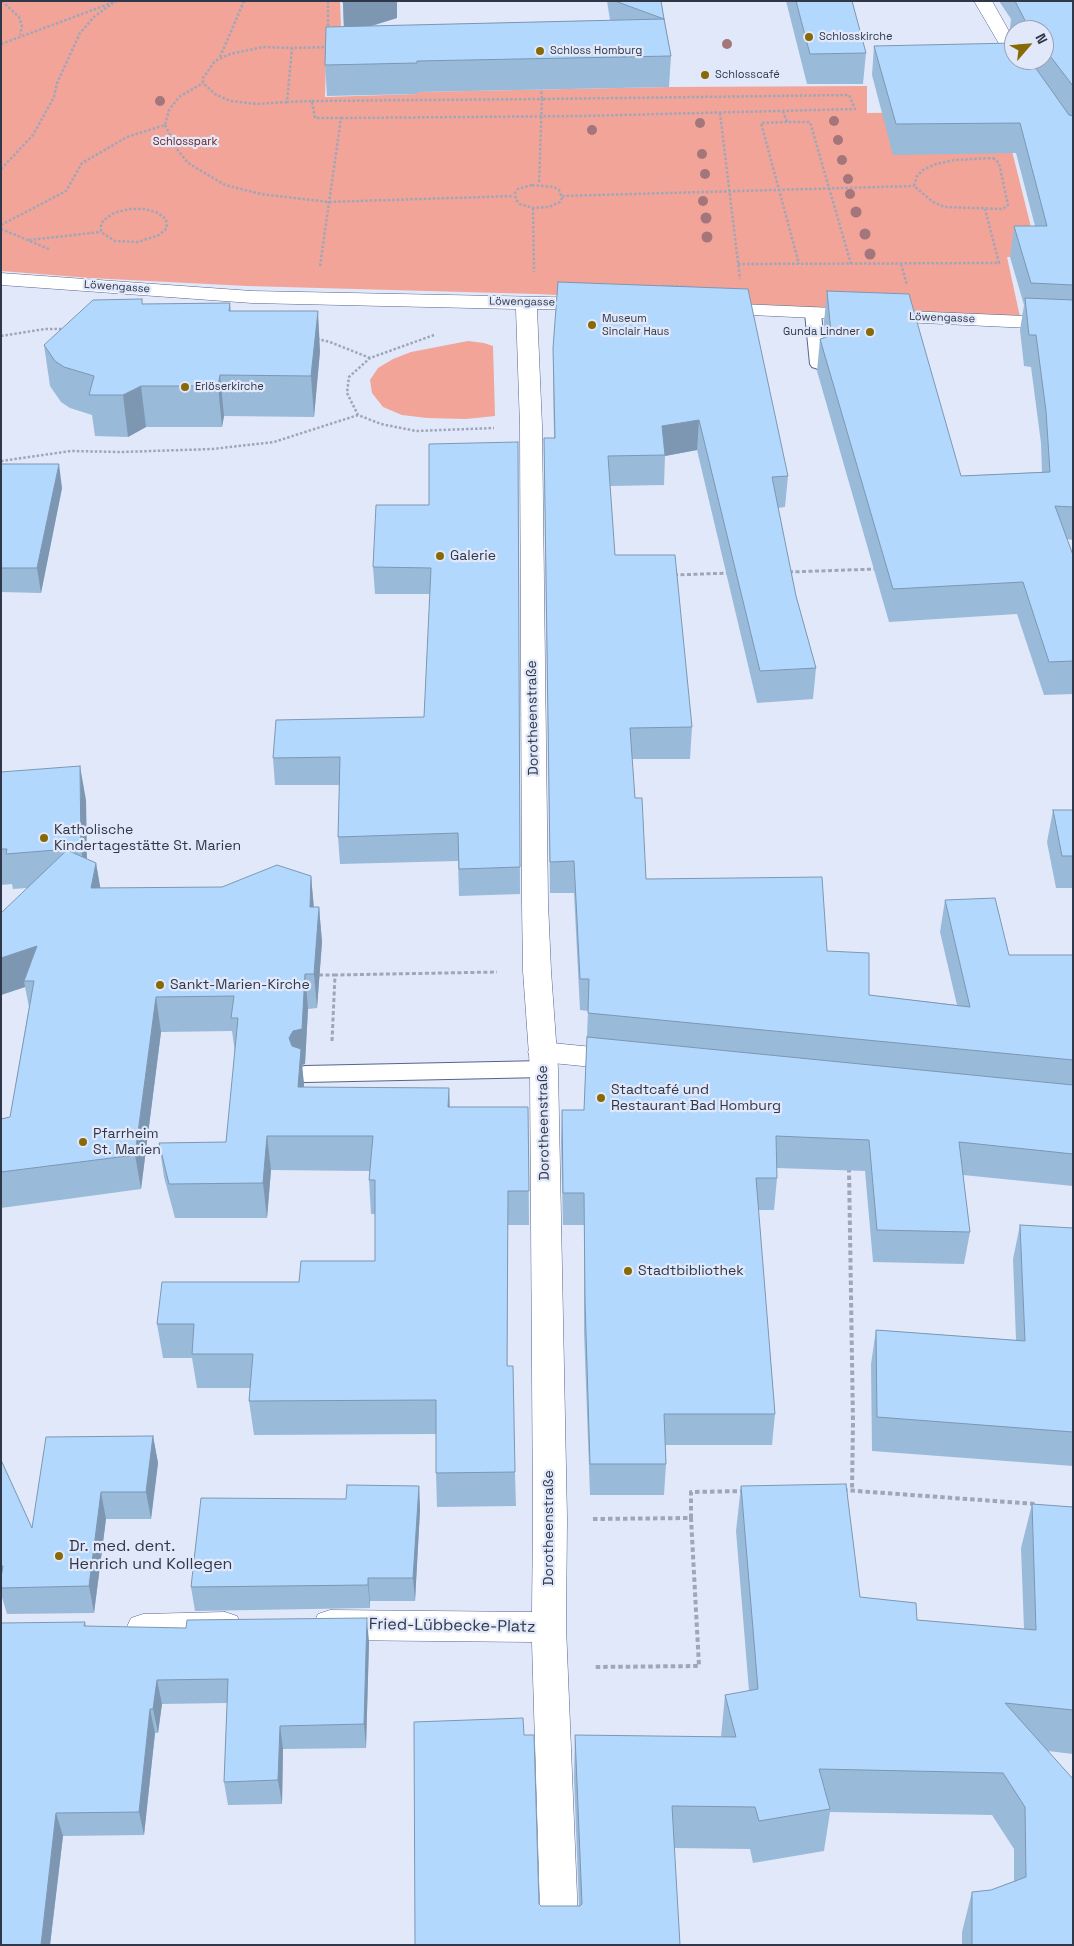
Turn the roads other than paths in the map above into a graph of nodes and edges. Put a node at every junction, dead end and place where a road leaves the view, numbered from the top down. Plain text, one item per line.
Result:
1 (983, 1) edge
2 (1004, 37) edge
3 (1, 279) edge
4 (531, 293) junction
5 (611, 305) edge
6 (698, 308) edge
7 (813, 313) junction
8 (1073, 324) edge
9 (818, 364) dead end
10 (543, 1061) junction
11 (651, 1062) edge
12 (305, 1074) dead end
13 (296, 1626) edge
14 (257, 1627) edge
15 (549, 1627) junction
16 (109, 1629) edge
17 (560, 1945) edge

1 - 2 street
3 - 4 street, Löwengasse
4 - 5 street, Löwengasse
4 - 10 street, Dorotheenstraße
6 - 7 street, Löwengasse
7 - 8 street, Löwengasse
7 - 9 lane
10 - 11 street
10 - 12 lane
10 - 15 street, Dorotheenstraße
13 - 15 street, Fried-Lübbecke-Platz
14 - 16 street
15 - 17 street, Dorotheenstraße

